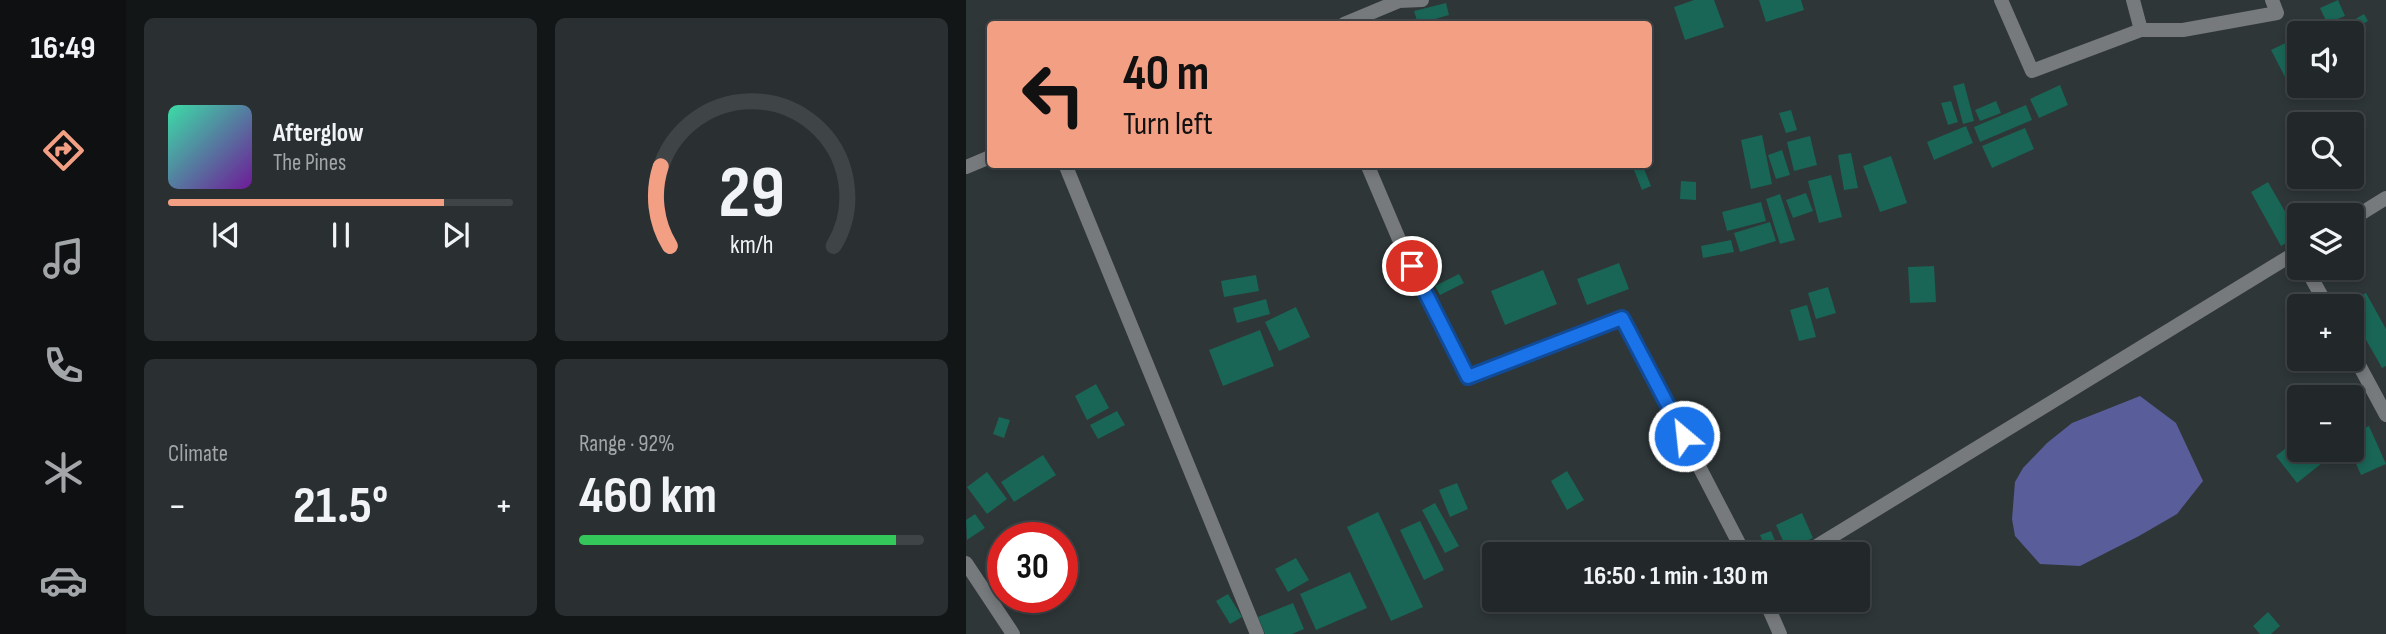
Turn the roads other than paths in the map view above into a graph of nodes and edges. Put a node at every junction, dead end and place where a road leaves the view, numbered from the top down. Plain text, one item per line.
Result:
1 (1422, 0) edge
2 (2000, 0) edge
3 (2133, 0) edge
4 (2272, 0) edge
5 (1351, 21) edge
6 (2141, 30) junction
7 (987, 158) edge
8 (966, 167) edge
9 (1067, 168) edge
10 (1369, 168) edge
11 (2386, 198) edge
12 (2364, 212) edge
13 (2287, 260) edge
14 (2362, 371) edge
15 (2386, 415) edge
16 (1738, 542) edge
17 (1823, 542) edge
18 (966, 563) edge
19 (1770, 612) edge
20 (1013, 634) edge
21 (1257, 634) edge
22 (1780, 634) edge

1 - 5 street
2 - 6 street
3 - 6 street
4 - 6 street
7 - 8 street
9 - 21 street
10 - 16 street
11 - 12 street
13 - 17 street
14 - 15 street
18 - 20 street
19 - 22 street

